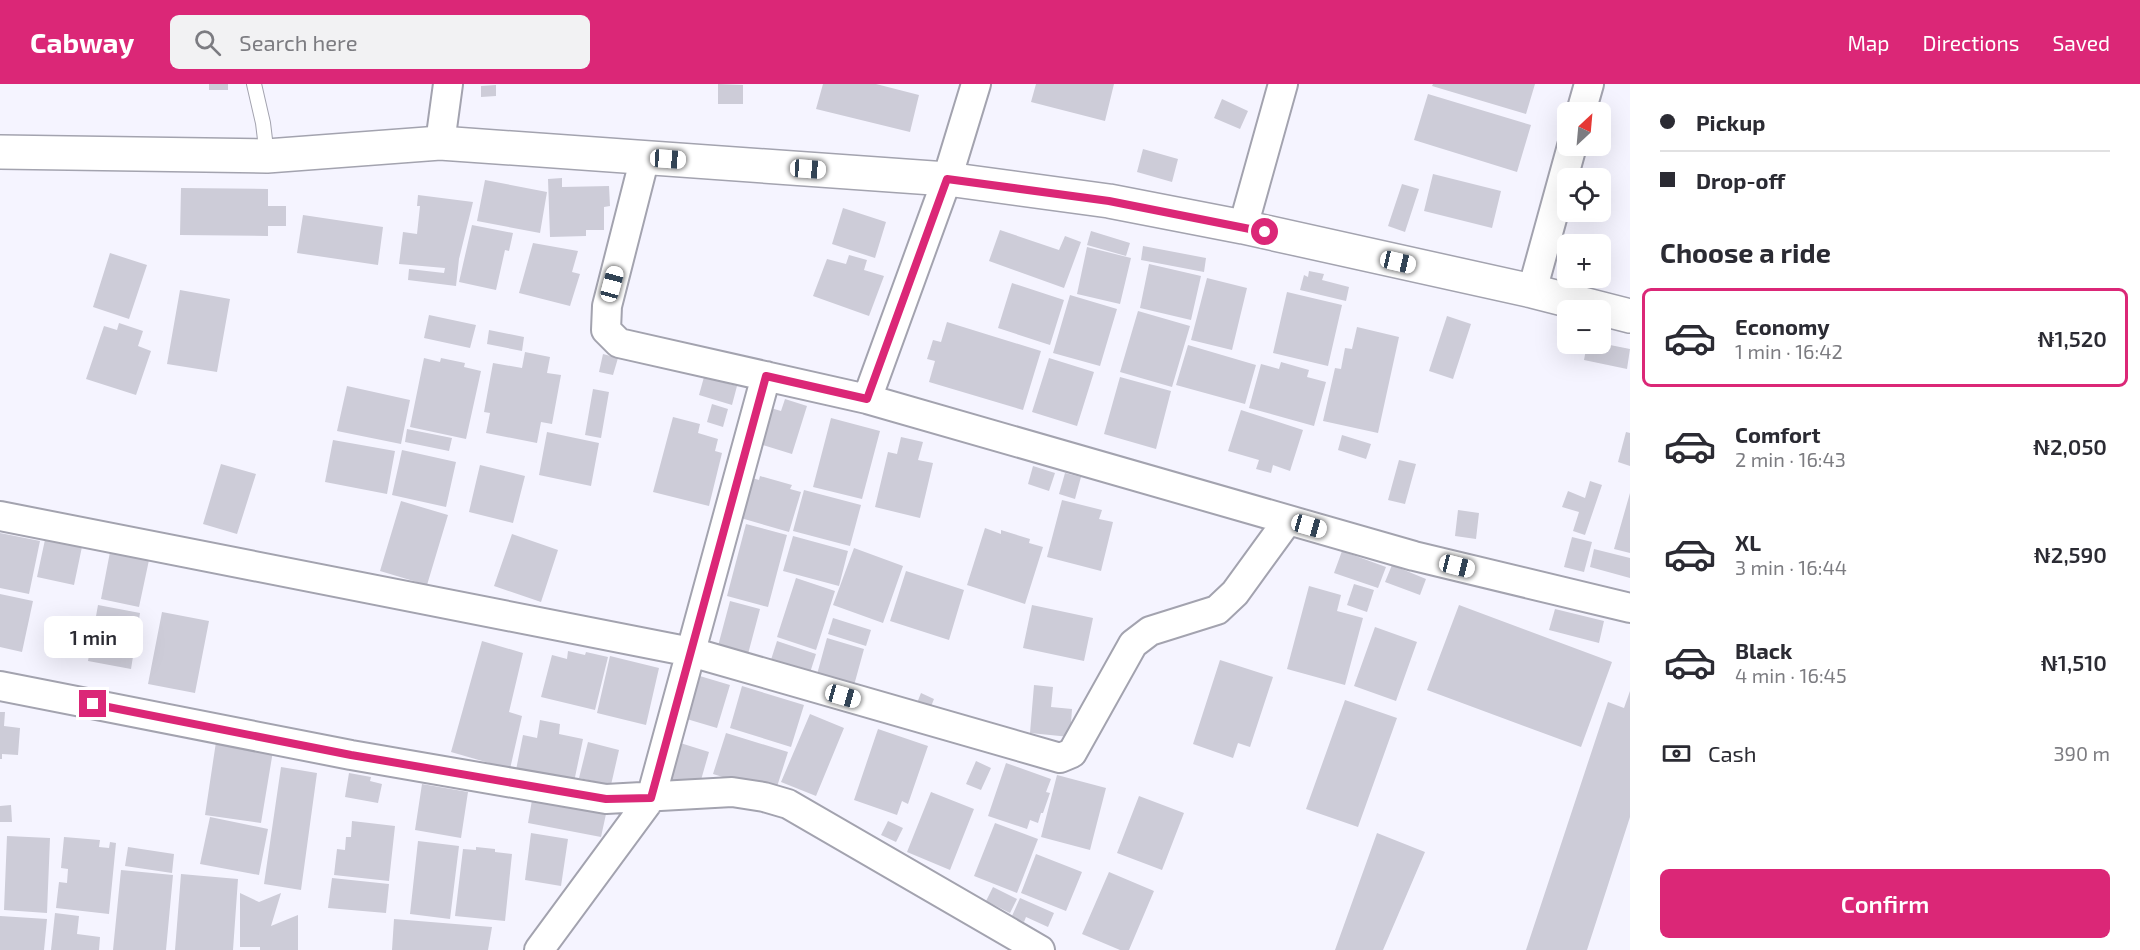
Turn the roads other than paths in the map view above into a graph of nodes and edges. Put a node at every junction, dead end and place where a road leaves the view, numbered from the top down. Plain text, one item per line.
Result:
1 (254, 84) edge
2 (448, 84) edge
3 (976, 84) edge
4 (1283, 84) edge
5 (1589, 84) edge
6 (1584, 102) edge
7 (440, 143) junction
8 (0, 152) edge
9 (267, 156) junction
10 (1569, 156) edge
11 (645, 157) junction
12 (947, 179) junction
13 (1242, 227) junction
14 (1532, 291) junction
15 (1630, 316) edge
16 (766, 376) junction
17 (867, 399) junction
18 (0, 516) edge
19 (1288, 520) junction
20 (1630, 608) edge
21 (691, 652) junction
22 (0, 686) edge
23 (651, 798) junction
24 (539, 950) edge
25 (1040, 950) edge

1 - 9 lane
2 - 7 street
3 - 12 street
4 - 13 street
5 - 6 street
7 - 9 street
7 - 11 street
8 - 9 street
10 - 14 street
11 - 12 street
11 - 16 street
12 - 13 street
12 - 17 street
13 - 14 street
14 - 15 street
16 - 17 street
16 - 21 street
17 - 19 street
18 - 21 street
19 - 20 street
19 - 21 street
21 - 23 street
22 - 23 street
23 - 24 street
23 - 25 street

